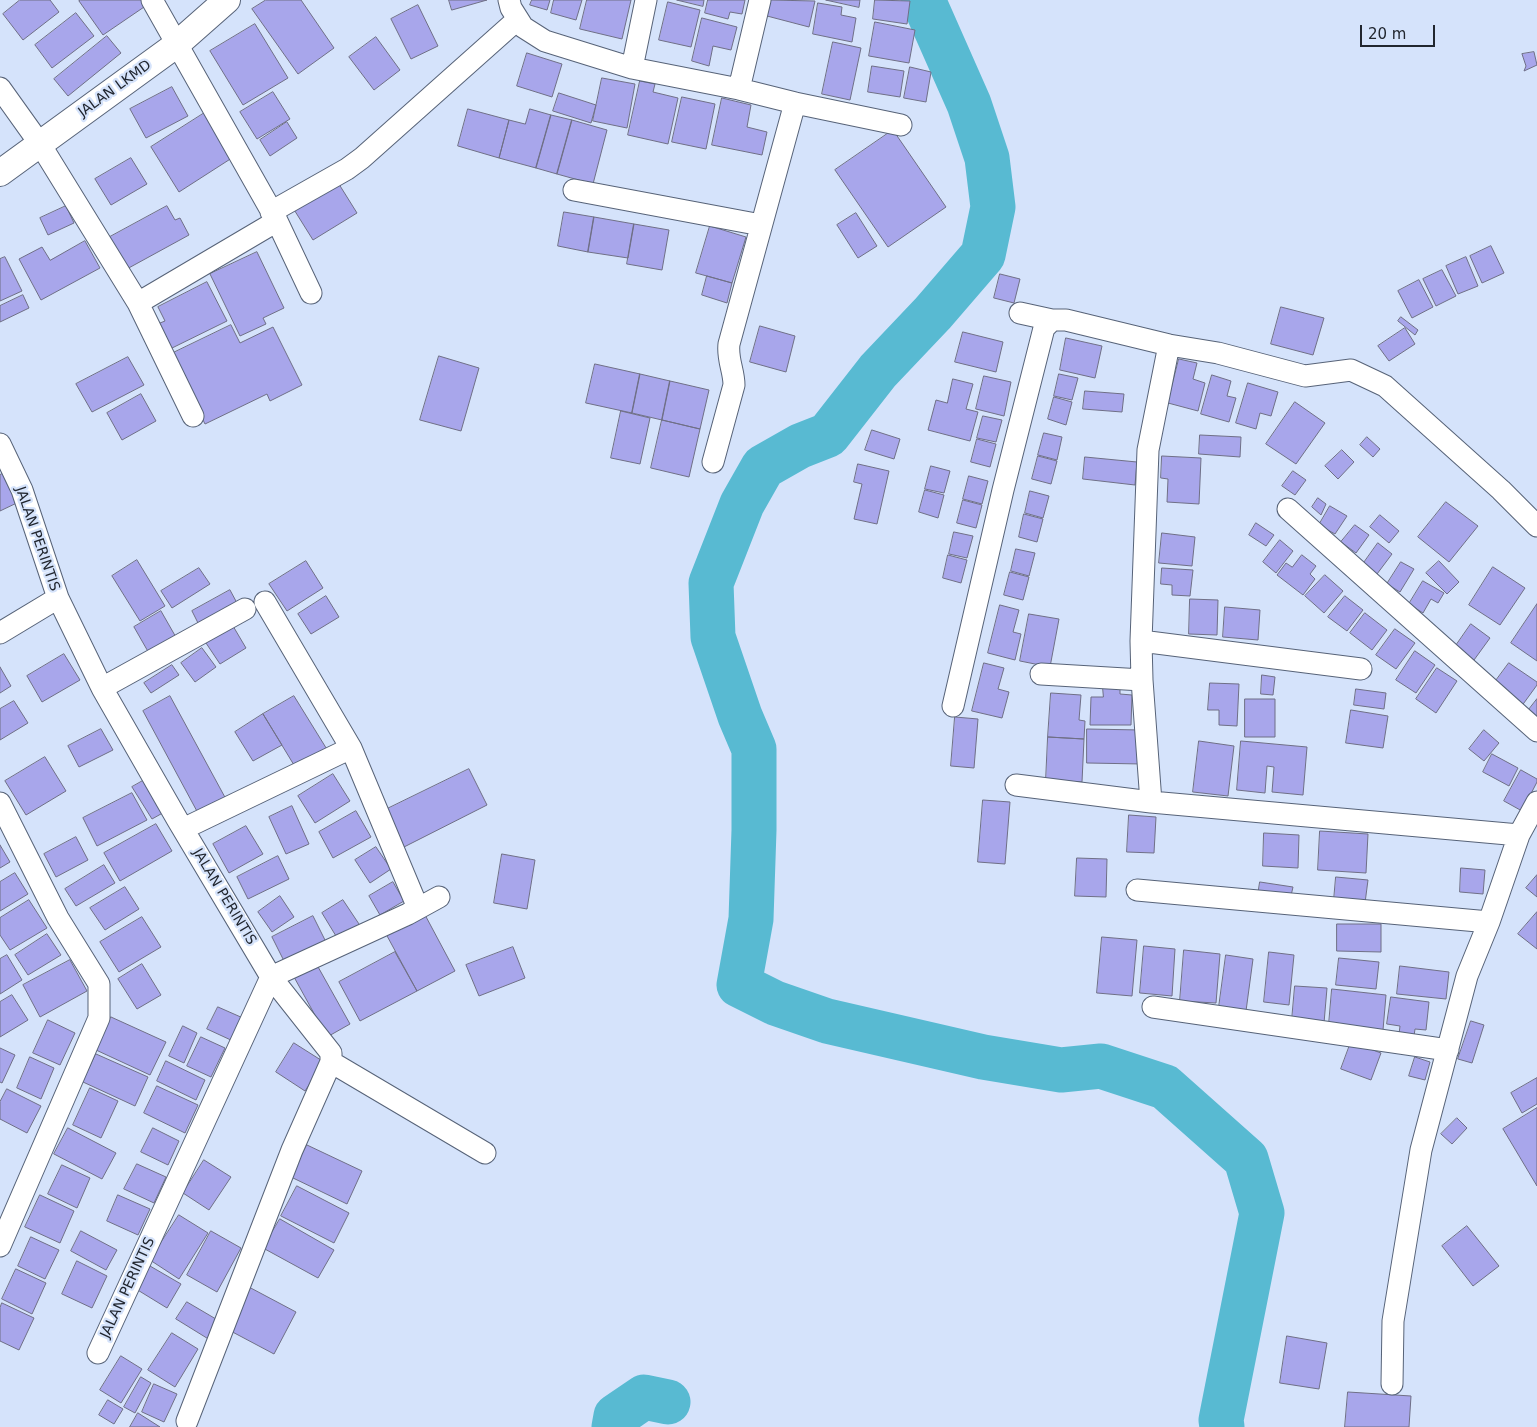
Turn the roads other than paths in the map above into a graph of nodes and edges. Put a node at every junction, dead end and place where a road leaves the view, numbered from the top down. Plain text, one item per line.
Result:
1 (152, 0) edge
2 (227, 0) edge
3 (509, 0) edge
4 (646, 0) edge
5 (760, 0) edge
6 (518, 19) junction
7 (176, 45) junction
8 (632, 68) junction
9 (0, 88) edge
10 (739, 89) junction
11 (795, 103) junction
12 (900, 125) dead end
13 (40, 144) junction
14 (0, 173) edge
15 (574, 190) dead end
16 (274, 217) junction
17 (761, 225) junction
18 (311, 293) dead end
19 (138, 303) junction
20 (1020, 313) dead end
21 (1052, 320) junction
22 (1169, 345) junction
23 (193, 416) dead end
24 (0, 444) edge
25 (713, 462) dead end
26 (1288, 509) dead end
27 (1537, 526) edge
28 (58, 598) junction
29 (265, 602) dead end
30 (245, 609) dead end
31 (0, 633) edge
32 (1141, 641) junction
33 (1361, 669) dead end
34 (1041, 674) dead end
35 (1142, 680) junction
36 (102, 688) junction
37 (953, 706) dead end
38 (1537, 731) edge
39 (350, 748) junction
40 (1016, 785) dead end
41 (1151, 802) junction
42 (1537, 802) edge
43 (0, 803) edge
44 (183, 829) junction
45 (1520, 835) junction
46 (1137, 890) dead end
47 (439, 897) dead end
48 (418, 908) junction
49 (1489, 922) junction
50 (272, 977) junction
51 (1153, 1007) dead end
52 (1448, 1050) junction
53 (331, 1062) junction
54 (485, 1153) dead end
55 (0, 1246) edge
56 (98, 1353) dead end
57 (1392, 1384) dead end
58 (187, 1421) dead end

1 - 7 street
2 - 7 street, JALAN LKMD
3 - 6 street
4 - 8 street
5 - 10 street
6 - 8 street
6 - 16 street
7 - 13 street, JALAN LKMD
7 - 16 street
8 - 10 street
9 - 13 street
10 - 11 street
11 - 12 street
11 - 17 street
13 - 14 street, JALAN LKMD
13 - 19 street
15 - 17 street
16 - 18 street
16 - 19 street
17 - 25 street
19 - 23 street
20 - 21 street
21 - 22 street
21 - 37 street
22 - 27 street
22 - 32 street
24 - 28 street, JALAN PERINTIS
26 - 38 street
28 - 31 street
28 - 36 street, JALAN PERINTIS
29 - 39 street
30 - 36 street
32 - 33 street
32 - 35 street
34 - 35 street
35 - 41 street
36 - 44 street, JALAN PERINTIS
39 - 44 street
39 - 48 street
40 - 41 street
41 - 45 street
42 - 45 street
43 - 55 street
44 - 50 street, JALAN PERINTIS
45 - 49 street
46 - 49 street
47 - 48 street
48 - 50 street
49 - 52 street
50 - 53 street
50 - 56 street, JALAN PERINTIS
51 - 52 street
52 - 57 street
53 - 54 street
53 - 58 street

